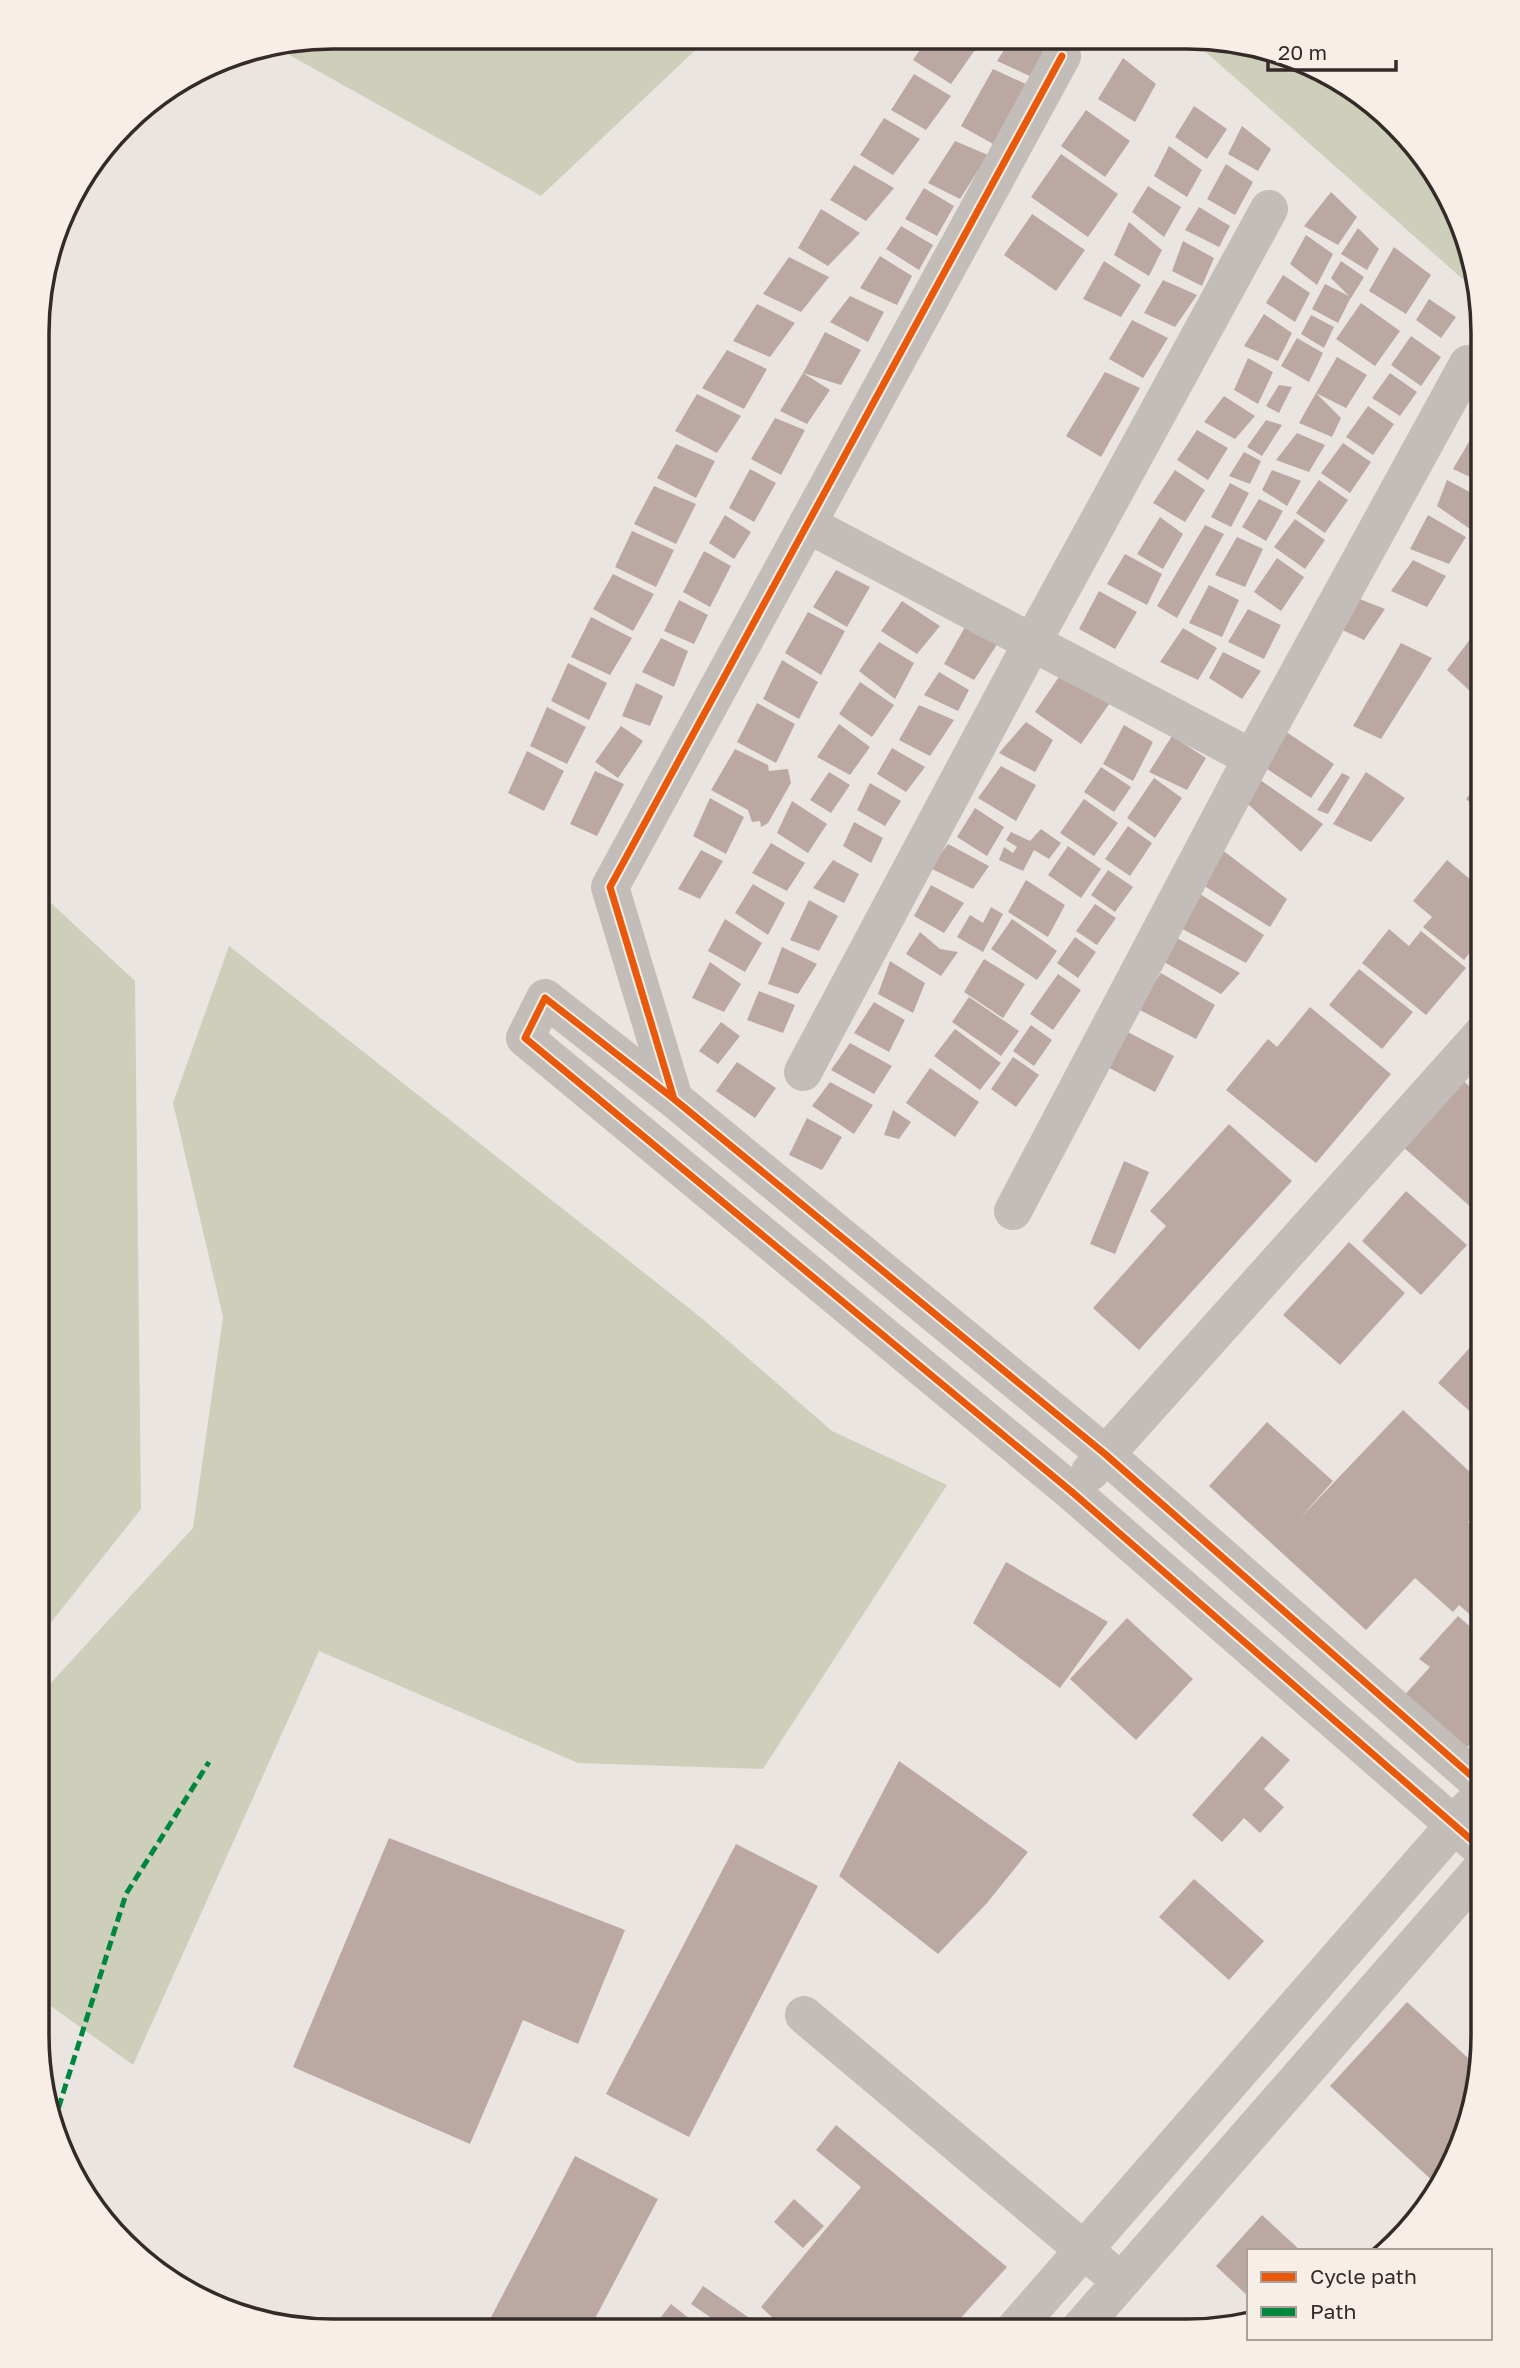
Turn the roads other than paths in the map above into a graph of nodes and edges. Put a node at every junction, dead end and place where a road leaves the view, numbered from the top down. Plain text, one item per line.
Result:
1 (1062, 56) dead end
2 (1269, 209) dead end
3 (1468, 364) dead end
4 (807, 524) junction
5 (1033, 641) junction
6 (1252, 758) junction
7 (1471, 1046) edge
8 (803, 1072) dead end
9 (674, 1099) junction
10 (1013, 1211) dead end
11 (1105, 1454) junction
12 (1072, 1492) junction
13 (1471, 1775) edge
14 (1471, 1806) edge
15 (1454, 1825) junction
16 (1471, 1840) edge
17 (1471, 1881) edge
18 (804, 2015) dead end
19 (1083, 2251) junction
20 (1122, 2281) junction
21 (1024, 2319) edge
22 (1089, 2319) edge

1 - 4 street
2 - 5 street
3 - 6 street
4 - 5 street
4 - 9 street
5 - 6 street
5 - 8 street
6 - 10 street
7 - 11 street
9 - 11 street
9 - 12 street
11 - 12 street
11 - 13 street
12 - 15 street
14 - 15 street
15 - 16 street
15 - 19 street
17 - 20 street
18 - 19 street
19 - 20 street
19 - 21 street
20 - 22 street

